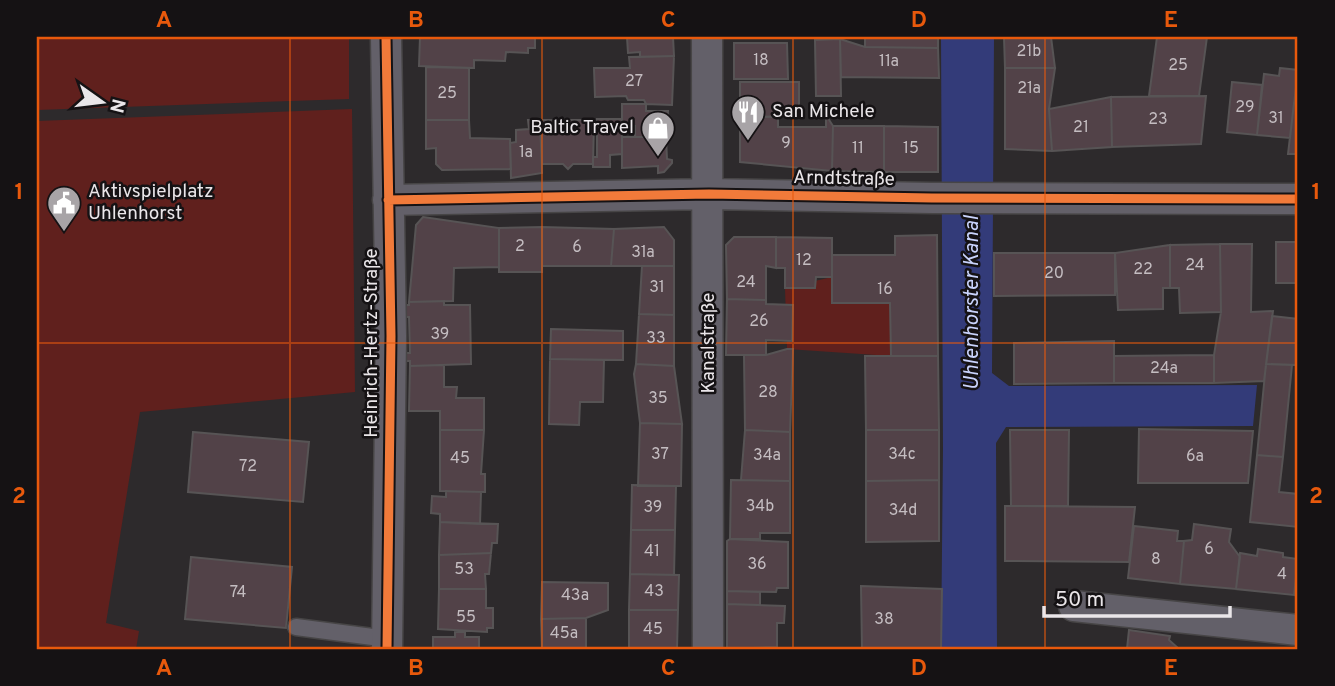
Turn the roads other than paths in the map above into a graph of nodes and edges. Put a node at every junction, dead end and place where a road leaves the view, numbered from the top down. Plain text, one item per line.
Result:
1 (386, 37) edge
2 (707, 37) edge
3 (709, 194) junction
4 (1298, 199) edge
5 (388, 200) junction
6 (1074, 606) dead end
7 (296, 627) dead end
8 (1298, 630) edge
9 (387, 644) edge
10 (708, 649) edge

1 - 5 street, Heinrich-Hertz-Straße
2 - 3 street, Kanalstraße
3 - 4 street, Arndtstraße
3 - 5 street, Arndtstraße
3 - 10 street, Kanalstraße
5 - 9 street, Heinrich-Hertz-Straße
6 - 8 street
7 - 9 lane

